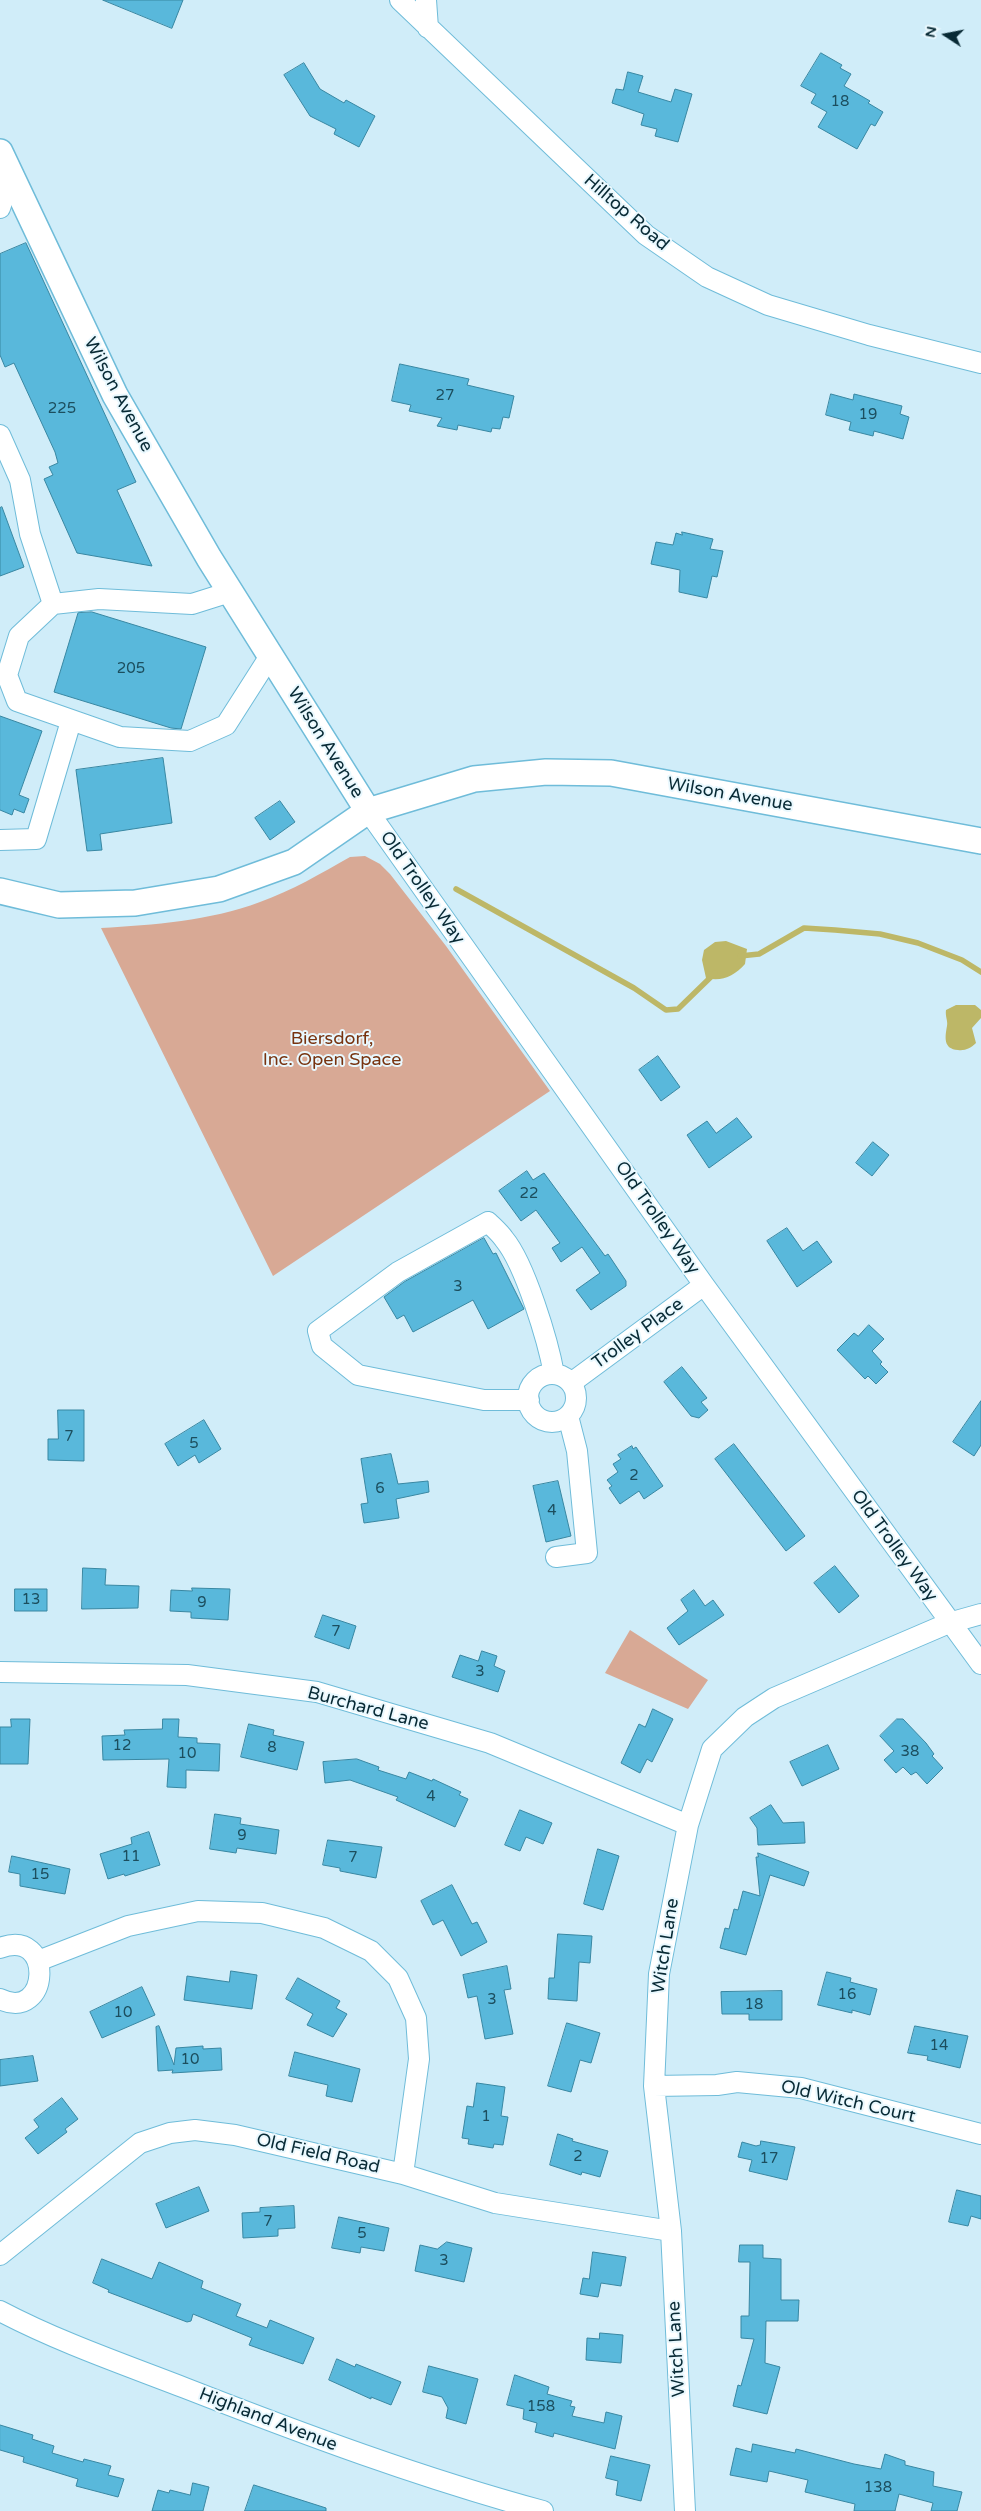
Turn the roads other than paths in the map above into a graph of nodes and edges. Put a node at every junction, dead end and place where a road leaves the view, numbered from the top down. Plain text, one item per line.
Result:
1 (400, 0) edge
2 (426, 0) edge
3 (428, 28) junction
4 (0, 152) edge
5 (11, 175) junction
6 (0, 207) edge
7 (981, 363) edge
8 (0, 435) edge
9 (230, 592) junction
10 (53, 604) junction
11 (270, 656) junction
12 (3, 674) edge
13 (71, 721) junction
14 (368, 811) junction
15 (0, 840) edge
16 (981, 841) edge
17 (0, 891) edge
18 (704, 1285) junction
19 (563, 1378) junction
20 (529, 1400) junction
21 (568, 1416) junction
22 (556, 1557) dead end
23 (981, 1614) edge
24 (949, 1623) junction
25 (981, 1664) edge
26 (0, 1672) edge
27 (688, 1825) junction
28 (0, 1948) edge
29 (38, 1961) junction
30 (0, 1999) edge
31 (654, 2086) junction
32 (981, 2134) edge
33 (402, 2174) junction
34 (671, 2231) junction
35 (0, 2256) edge
36 (0, 2311) edge
37 (543, 2511) edge
38 (685, 2511) edge

1 - 3 street, Hilltop Road
2 - 3 street
3 - 7 street, Hilltop Road
4 - 5 main road, Wilson Avenue
5 - 6 street
5 - 9 main road, Wilson Avenue
8 - 10 street
9 - 10 street
9 - 11 main road, Wilson Avenue
10 - 12 street
11 - 13 street
11 - 14 main road, Wilson Avenue
12 - 13 street
13 - 15 street
14 - 16 main road, Wilson Avenue
14 - 17 main road
14 - 18 street, Old Trolley Way
18 - 19 street, Trolley Place
18 - 24 street, Old Trolley Way
19 - 20 street, Trolley Place
19 - 20 street
19 - 21 street
20 - 21 street
21 - 22 street
23 - 24 street, Witch Lane
24 - 25 street, Old Trolley Way
24 - 27 street, Witch Lane
26 - 27 street, Burchard Lane
27 - 31 street, Witch Lane
28 - 29 street
29 - 30 street
29 - 33 street
31 - 32 street, Old Witch Court
31 - 34 street, Witch Lane
33 - 34 street, Old Field Road
33 - 35 street, Old Field Road
34 - 38 street, Witch Lane
36 - 37 street, Highland Avenue

